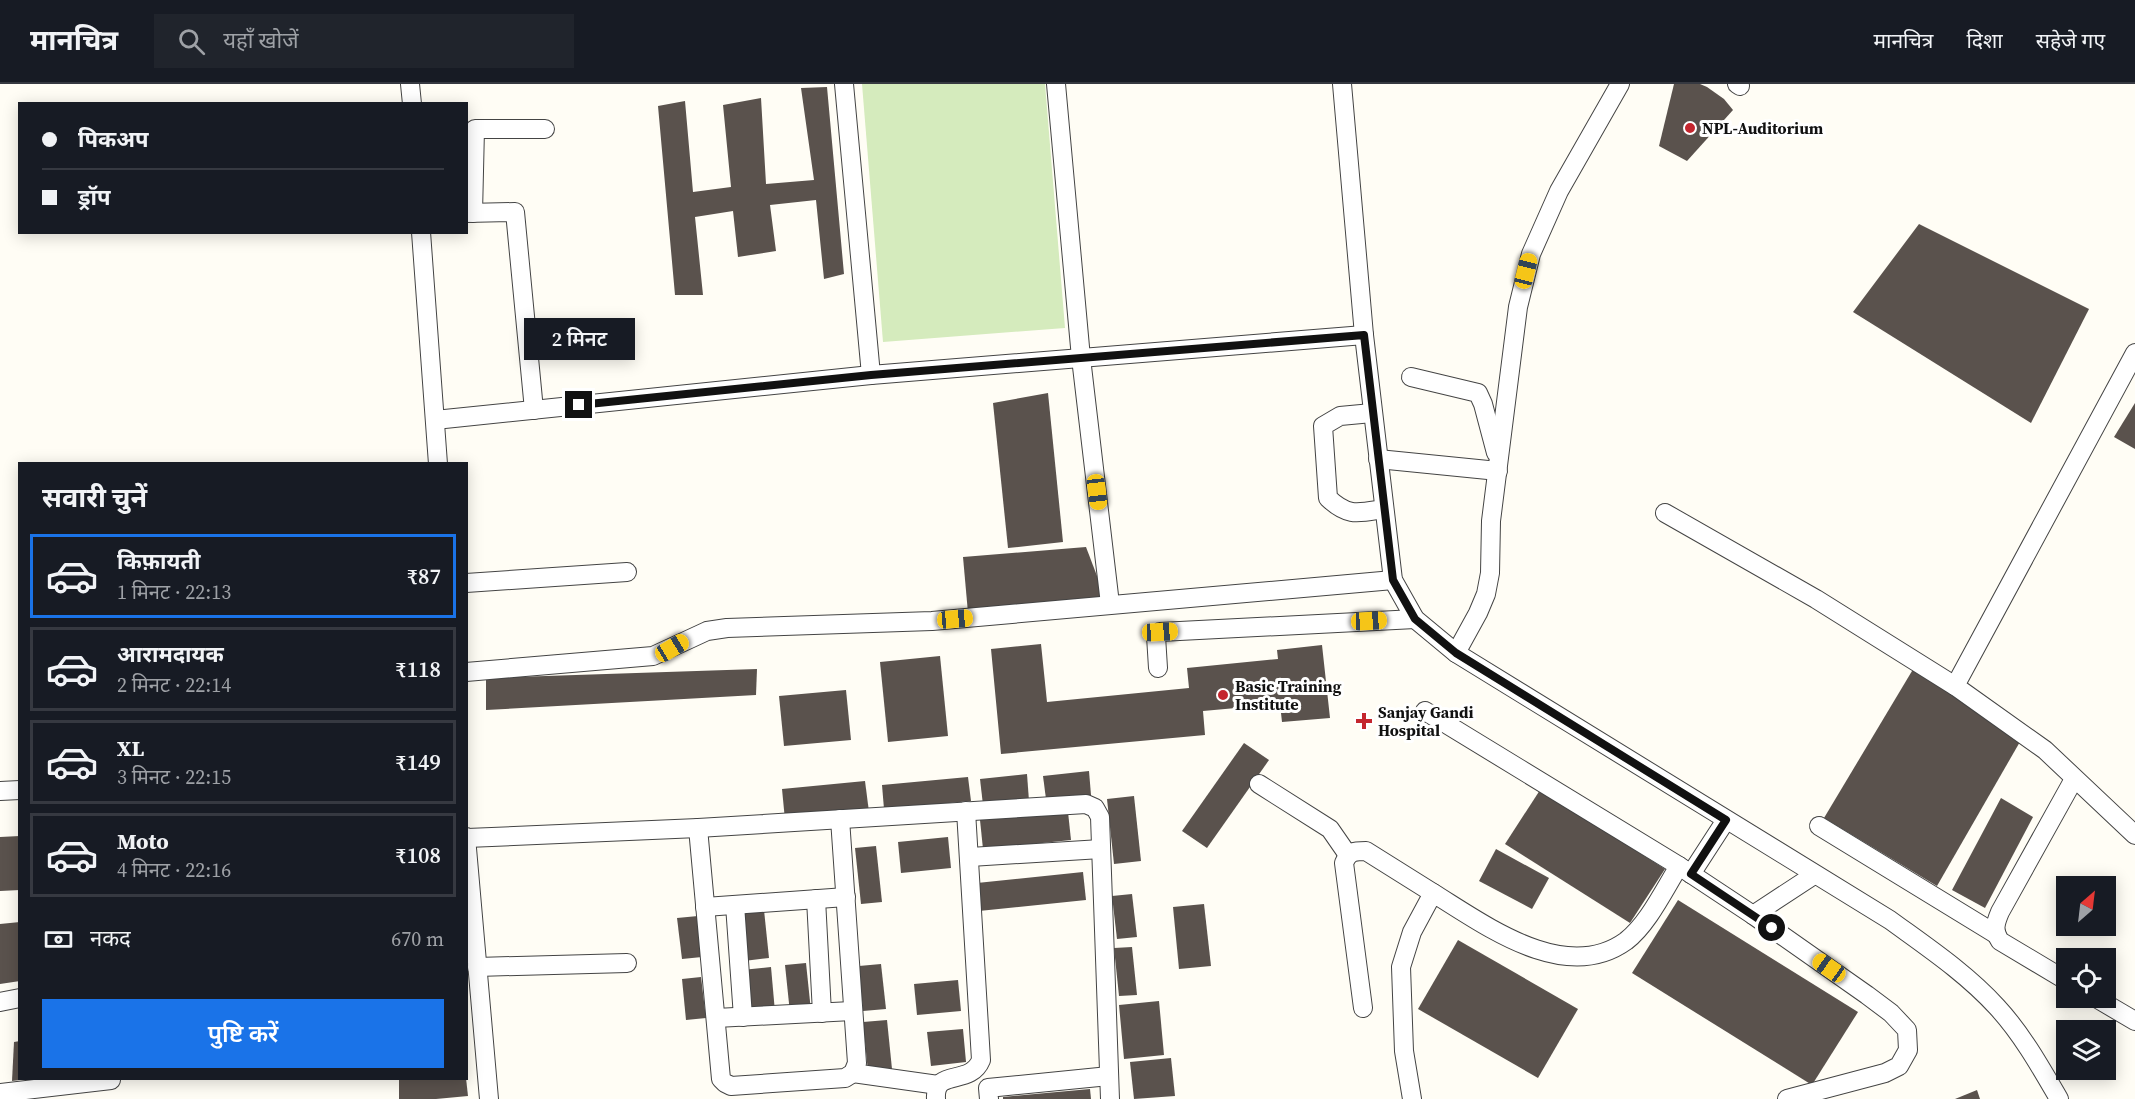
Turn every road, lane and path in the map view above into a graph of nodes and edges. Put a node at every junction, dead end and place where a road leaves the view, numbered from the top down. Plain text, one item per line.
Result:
1 (410, 84) edge
2 (844, 84) edge
3 (1056, 84) edge
4 (1342, 84) edge
5 (1620, 84) edge
6 (412, 102) edge
7 (545, 129) dead end
8 (470, 213) edge
9 (421, 234) edge
10 (1364, 335) junction
11 (2135, 353) edge
12 (1081, 358) junction
13 (871, 375) junction
14 (1411, 377) dead end
15 (534, 410) junction
16 (1372, 413) junction
17 (435, 420) junction
18 (1378, 459) junction
19 (438, 462) edge
20 (1499, 467) junction
21 (1383, 509) junction
22 (1665, 513) dead end
23 (627, 572) dead end
24 (1393, 580) junction
25 (468, 584) edge
26 (1110, 604) junction
27 (1415, 619) junction
28 (1456, 653) junction
29 (1158, 668) dead end
30 (468, 672) edge
31 (1955, 686) junction
32 (1425, 711) dead end
33 (2074, 778) junction
34 (1259, 784) dead end
35 (18, 790) edge
36 (0, 792) edge
37 (966, 811) junction
38 (840, 819) junction
39 (1726, 820) junction
40 (1818, 826) dead end
41 (698, 828) junction
42 (2135, 835) edge
43 (468, 838) edge
44 (1101, 849) junction
45 (1348, 855) junction
46 (970, 857) junction
47 (1685, 870) junction
48 (468, 875) edge
49 (1814, 875) junction
50 (469, 890) edge
51 (1433, 893) junction
52 (846, 897) junction
53 (816, 899) junction
54 (735, 905) junction
55 (705, 907) junction
56 (1753, 915) junction
57 (1994, 933) junction
58 (627, 963) dead end
59 (477, 967) junction
60 (2056, 974) edge
61 (18, 998) edge
62 (0, 1002) edge
63 (1363, 1008) dead end
64 (2113, 1008) edge
65 (852, 1011) junction
66 (822, 1013) junction
67 (743, 1017) junction
68 (716, 1018) junction
69 (2135, 1021) edge
70 (853, 1073) junction
71 (1109, 1076) junction
72 (104, 1080) edge
73 (111, 1080) edge
74 (786, 1090) edge
75 (937, 1092) edge
76 (0, 1094) edge
77 (112, 1099) edge
78 (489, 1099) edge
79 (988, 1099) edge
80 (1110, 1099) edge
81 (1412, 1099) edge
82 (1787, 1099) edge
83 (2059, 1099) edge

1 - 6 street
2 - 13 street
3 - 12 street
4 - 10 street
5 - 20 street
7 - 8 street
8 - 15 street
9 - 17 street
10 - 12 street
10 - 16 street
11 - 31 street
12 - 13 street
12 - 26 street
13 - 15 street
14 - 20 street
15 - 17 street
16 - 18 street
16 - 21 street
17 - 19 street
18 - 20 street
18 - 21 street
20 - 28 street
21 - 24 street
22 - 31 street
23 - 25 street
24 - 26 street
24 - 27 street
26 - 30 street
27 - 28 street
27 - 29 street
28 - 39 street
31 - 33 street
32 - 47 street
33 - 42 street
33 - 57 street
34 - 45 street
35 - 36 street
37 - 38 street
37 - 44 street
37 - 46 street
38 - 41 street
38 - 52 street
39 - 47 street
39 - 49 street
40 - 57 street
41 - 43 street
41 - 55 street
44 - 46 street
44 - 71 street
45 - 51 street
45 - 63 street
46 - 75 street
47 - 51 street
47 - 56 street
48 - 50 street
49 - 56 street
49 - 83 street
50 - 59 street
51 - 81 street
52 - 53 street
52 - 65 street
53 - 54 street
53 - 66 street
54 - 55 street
54 - 67 street
55 - 68 street
56 - 82 street
57 - 60 street
58 - 59 street
59 - 78 street
61 - 62 street
64 - 69 street
65 - 66 street
65 - 70 street
66 - 67 street
67 - 68 street
68 - 74 street
70 - 74 street
70 - 75 street
71 - 79 street
71 - 80 street
72 - 76 street
73 - 77 street

